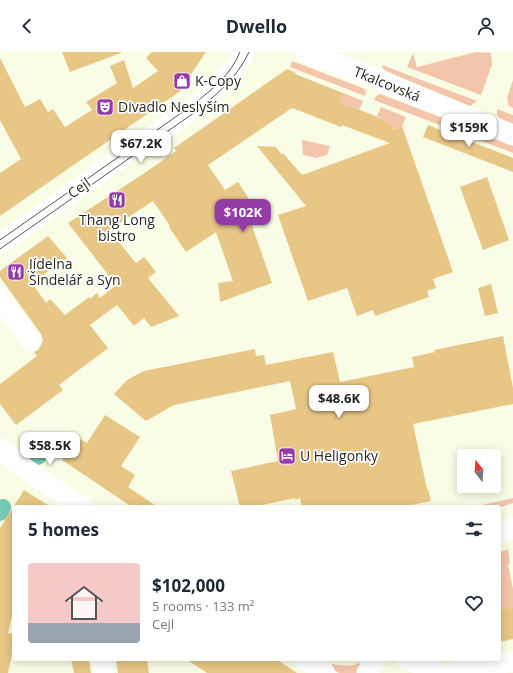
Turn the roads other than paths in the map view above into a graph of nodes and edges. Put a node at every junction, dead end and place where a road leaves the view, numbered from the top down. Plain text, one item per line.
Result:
1 (244, 52) edge
2 (306, 52) edge
3 (513, 135) edge
4 (0, 244) edge
5 (0, 298) edge
6 (30, 341) dead end
7 (0, 448) edge
8 (78, 505) edge
9 (513, 528) edge
10 (501, 532) edge
11 (102, 661) edge
12 (307, 661) edge
13 (374, 661) edge
14 (411, 661) edge
15 (513, 661) edge
16 (104, 673) edge
17 (325, 673) edge
18 (367, 673) edge
19 (438, 673) edge
20 (453, 673) edge

1 - 4 street, Cejl
2 - 3 street, Tkalcovská
5 - 6 street
7 - 8 street
9 - 10 street
11 - 16 street
12 - 17 street
13 - 18 street
14 - 19 street
15 - 20 street

